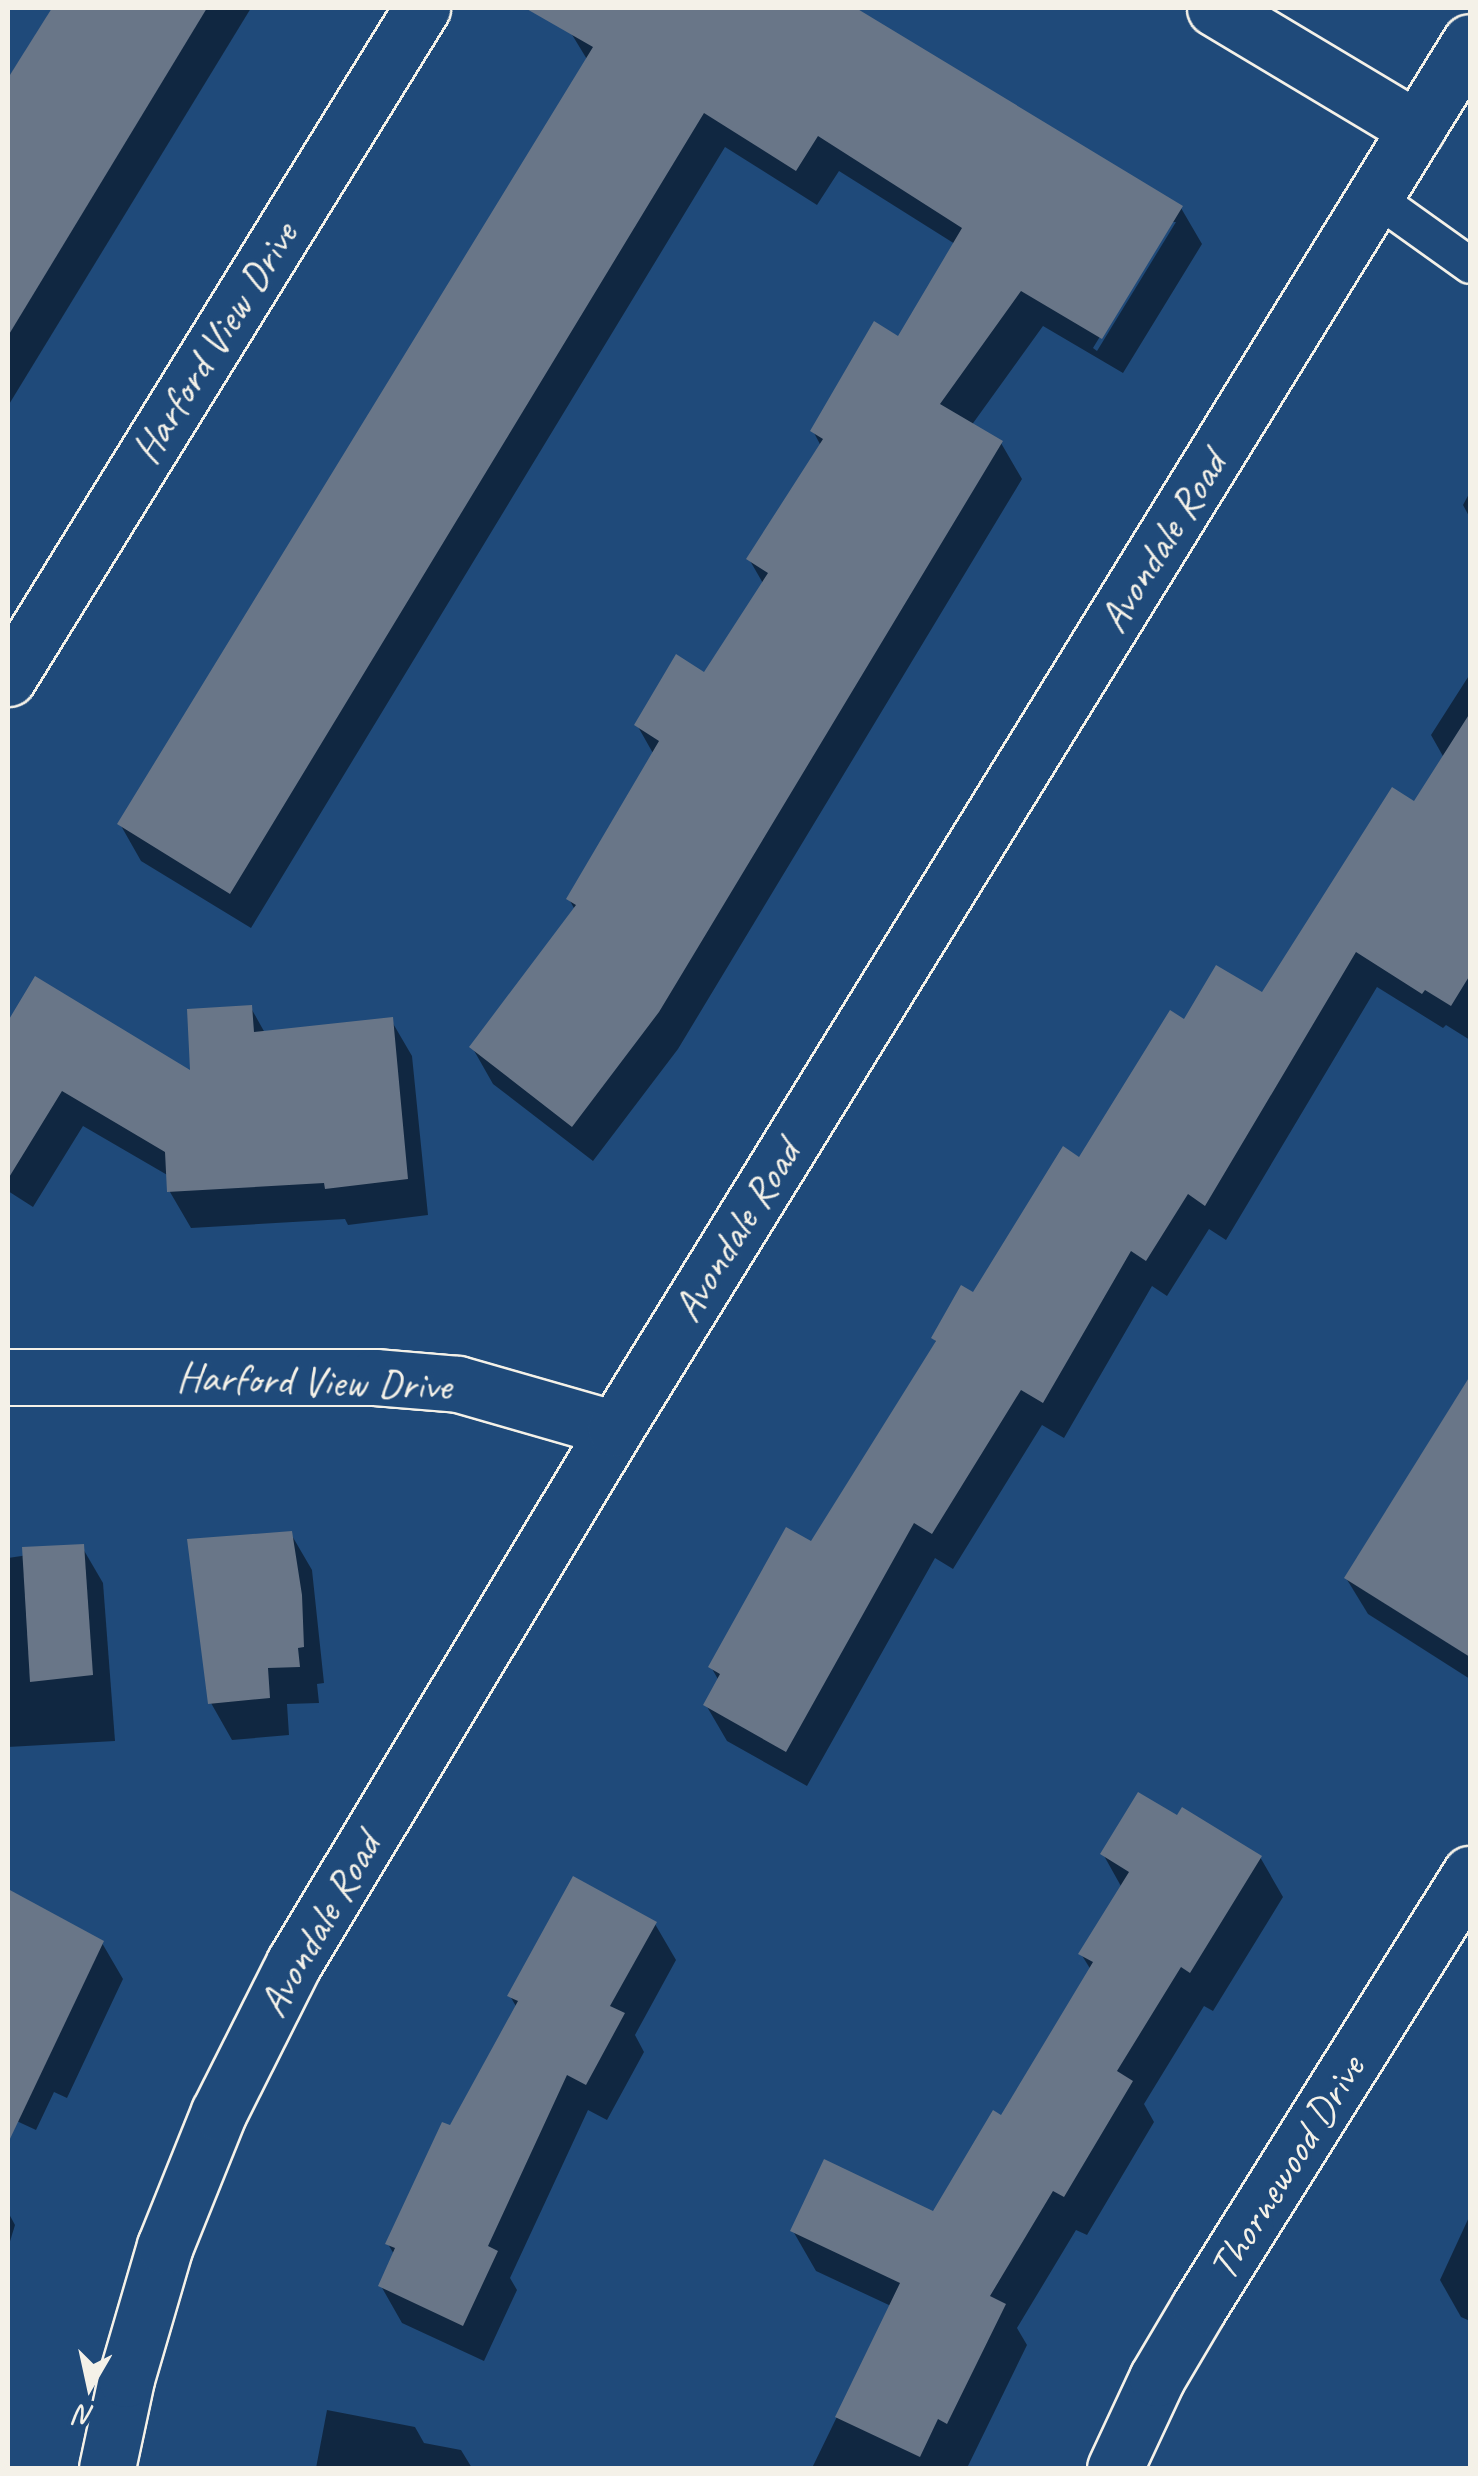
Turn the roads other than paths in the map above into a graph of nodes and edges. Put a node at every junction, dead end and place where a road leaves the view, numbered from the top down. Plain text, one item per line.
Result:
1 (422, 8) edge
2 (1215, 8) edge
3 (1470, 42) edge
4 (1418, 129) junction
5 (1376, 198) junction
6 (1470, 265) edge
7 (8, 678) edge
8 (8, 1376) edge
9 (615, 1429) junction
10 (1470, 1874) edge
11 (1453, 1938) edge
12 (107, 2468) edge
13 (1116, 2468) edge

1 - 7 street, Harford View Drive
2 - 4 street
3 - 4 street, Avondale Road
4 - 5 street, Avondale Road
5 - 6 lane
5 - 9 street, Avondale Road
8 - 9 street, Harford View Drive
9 - 12 street, Avondale Road
10 - 11 street, Thornewood Drive
11 - 13 street, Thornewood Drive

